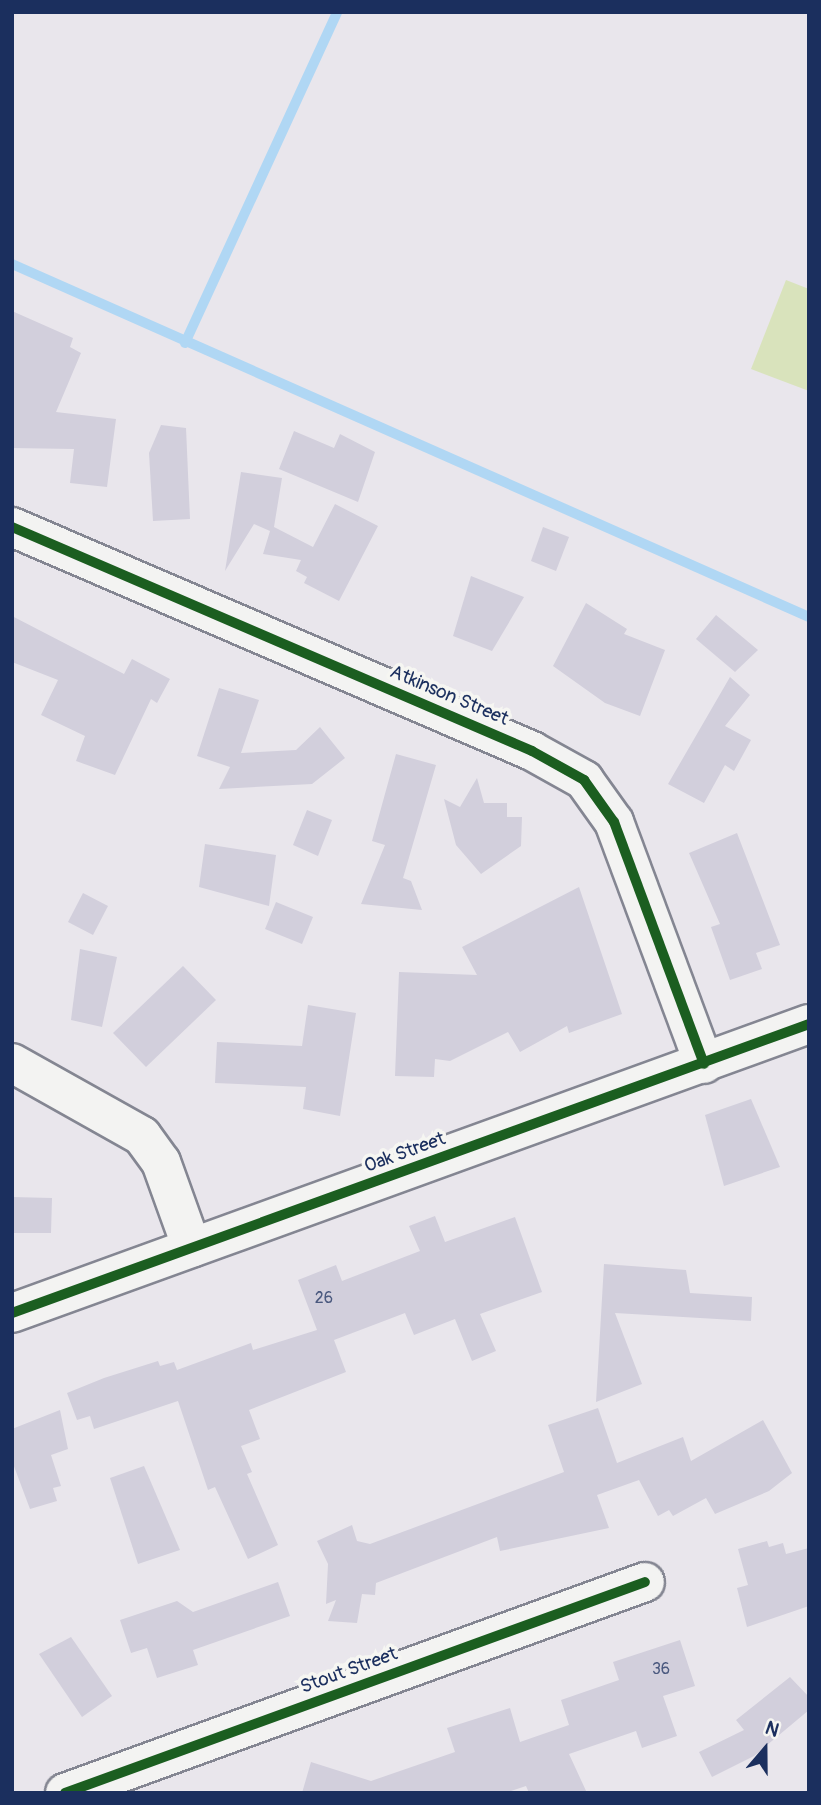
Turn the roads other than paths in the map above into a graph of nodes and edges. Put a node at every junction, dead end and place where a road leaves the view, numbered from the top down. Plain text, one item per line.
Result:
1 (12, 527) edge
2 (809, 1024) edge
3 (12, 1063) edge
4 (704, 1063) junction
5 (192, 1248) junction
6 (12, 1313) edge
7 (645, 1582) dead end
8 (65, 1793) edge

1 - 4 street, Atkinson Street
2 - 4 street, Oak Street
3 - 5 street
4 - 5 street, Oak Street
5 - 6 street, Oak Street
7 - 8 street, Stout Street

